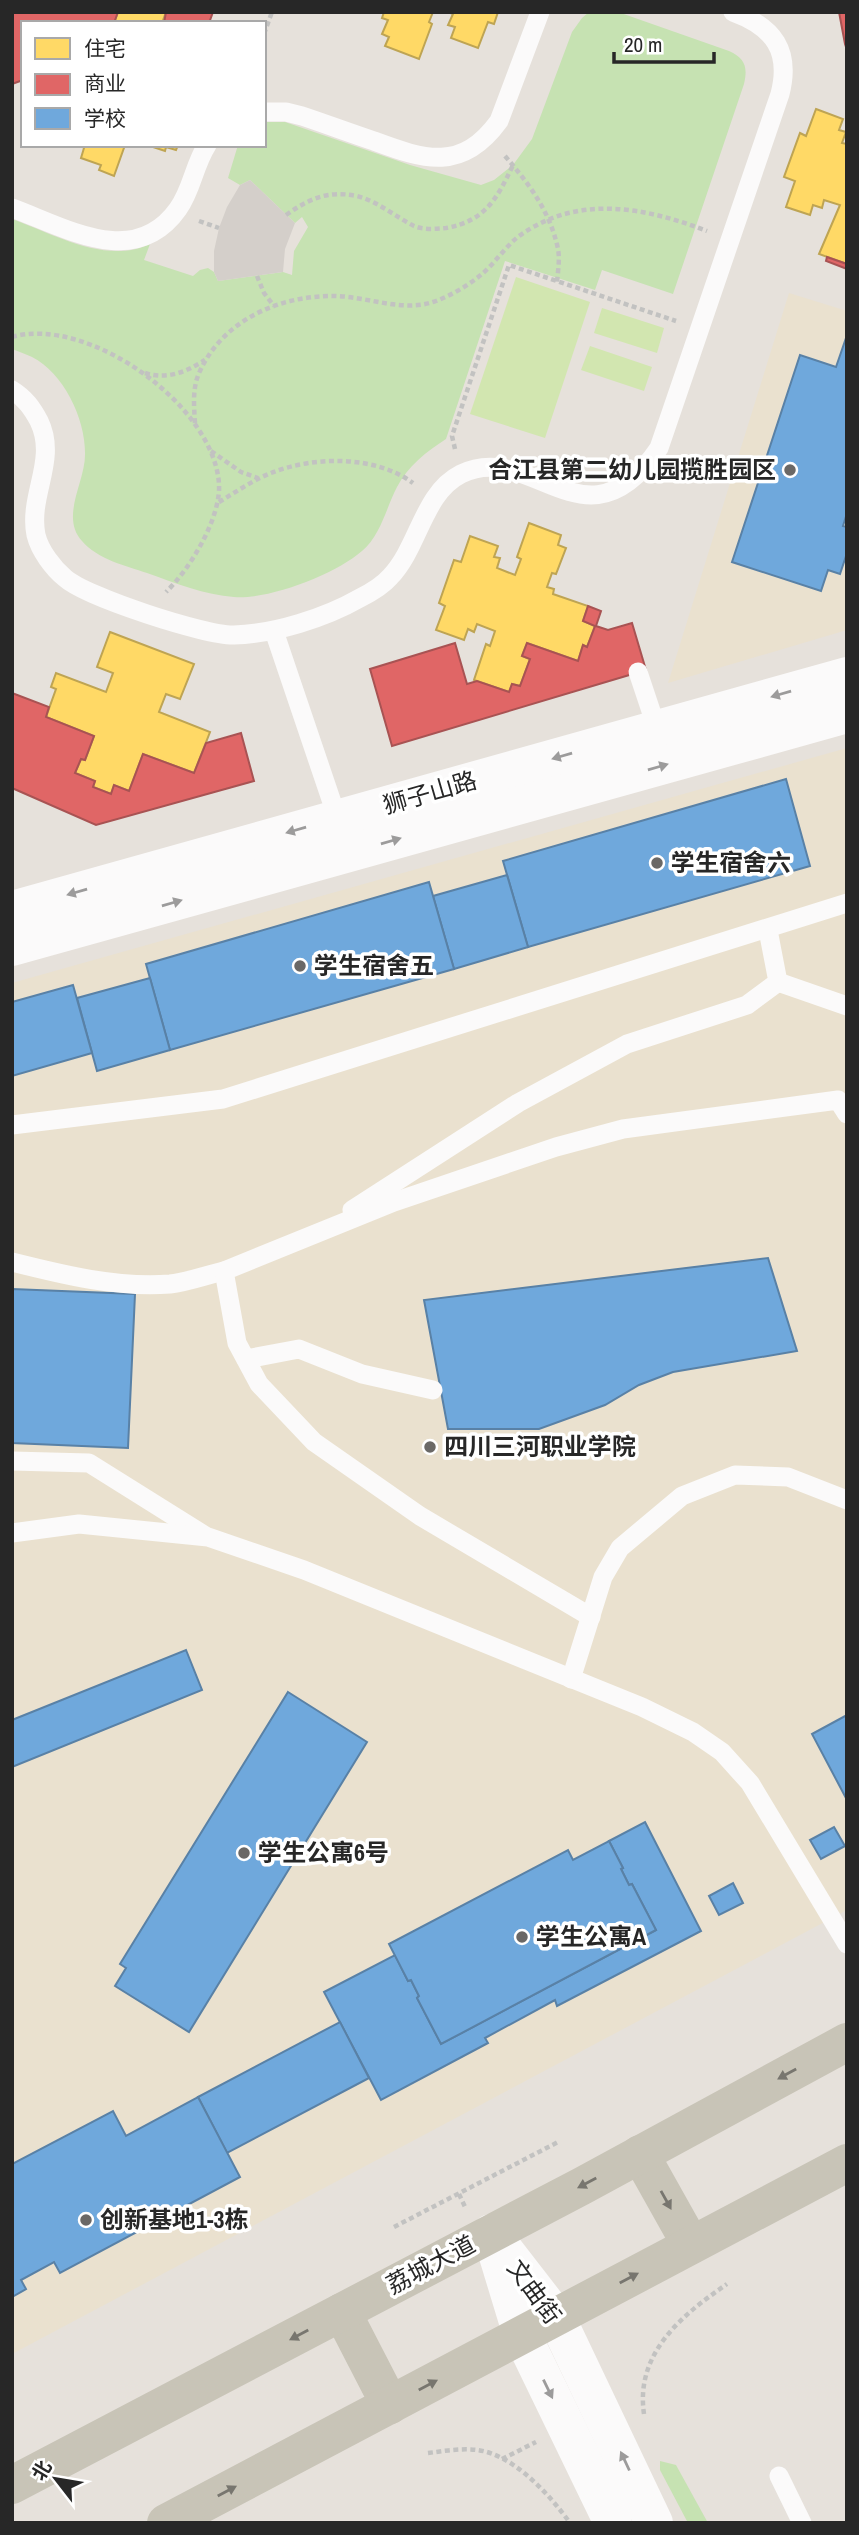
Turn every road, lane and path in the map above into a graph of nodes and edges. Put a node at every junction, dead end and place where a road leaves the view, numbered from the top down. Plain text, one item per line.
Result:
1 (272, 12) edge
2 (540, 12) edge
3 (733, 12) edge
4 (266, 28) edge
5 (266, 112) edge
6 (488, 136) junction
7 (206, 147) edge
8 (513, 165) junction
9 (12, 208) edge
10 (286, 215) dead end
11 (548, 220) junction
12 (731, 241) junction
13 (257, 276) dead end
14 (557, 282) junction
15 (274, 306) junction
16 (700, 329) junction
17 (12, 337) edge
18 (208, 358) junction
19 (141, 372) junction
20 (12, 390) edge
21 (195, 424) junction
22 (208, 448) junction
23 (461, 474) junction
24 (258, 478) junction
25 (434, 498) junction
26 (218, 503) junction
27 (144, 612) junction
28 (274, 631) junction
29 (638, 672) dead end
30 (847, 676) edge
31 (847, 714) edge
32 (657, 729) junction
33 (344, 836) junction
34 (847, 903) edge
35 (12, 910) edge
36 (768, 930) junction
37 (12, 947) edge
38 (778, 982) junction
39 (847, 1006) edge
40 (847, 1114) edge
41 (12, 1125) edge
42 (313, 1235) junction
43 (12, 1262) edge
44 (223, 1271) junction
45 (246, 1359) junction
46 (433, 1390) dead end
47 (12, 1461) edge
48 (847, 1500) edge
49 (12, 1533) edge
50 (208, 1537) junction
51 (590, 1616) junction
52 (571, 1679) junction
53 (847, 1944) edge
54 (847, 2042) edge
55 (560, 2141) dead end
56 (640, 2154) junction
57 (847, 2162) edge
58 (394, 2227) dead end
59 (491, 2234) junction
60 (691, 2245) junction
61 (727, 2284) dead end
62 (342, 2312) junction
63 (556, 2317) junction
64 (522, 2335) junction
65 (643, 2386) dead end
66 (390, 2404) junction
67 (428, 2453) dead end
68 (779, 2476) dead end
69 (12, 2485) edge
70 (166, 2523) edge
71 (570, 2523) edge
72 (613, 2523) edge
73 (654, 2523) edge
74 (802, 2523) edge

1 - 4 path
2 - 6 lane
3 - 12 lane
5 - 6 lane
6 - 8 path
7 - 9 lane
8 - 10 path
8 - 11 path
11 - 12 path
11 - 14 path
11 - 15 path
12 - 16 lane
13 - 15 path
14 - 16 path
14 - 23 path
15 - 18 path
16 - 23 lane
17 - 19 path
18 - 19 path
18 - 21 path
19 - 21 path
20 - 27 lane
21 - 22 path
22 - 24 path
22 - 26 path
23 - 25 lane
24 - 25 path
24 - 26 path
25 - 28 lane
26 - 27 path
27 - 28 lane
28 - 33 lane
29 - 32 lane
30 -> 32 street, 狮子山路
33 -> 31 street, 狮子山路
32 -> 33 street, 狮子山路
33 -> 35 street, 狮子山路
37 -> 33 street, 狮子山路
34 - 36 lane
36 - 38 lane
36 - 41 lane
38 - 39 lane
38 - 42 lane
40 - 42 lane
42 - 44 lane
43 - 44 lane
44 - 45 lane
45 - 46 lane
45 - 51 lane
47 - 50 lane
48 - 51 lane
49 - 50 lane
50 - 52 lane
51 - 52 lane
52 - 53 lane
54 -> 56 main road, 荔城大道
55 - 58 path
56 -> 59 main road, 荔城大道
56 -> 60 main road
57 - 60 main road
59 - 62 main road, 荔城大道
59 - 63 street, 文曲街
59 - 64 street, 文曲街
63 -> 60 main road
61 - 65 path
62 - 66 main road
62 -> 69 main road, 荔城大道
63 - 64 main road
73 -> 63 street, 文曲街
66 -> 64 main road
64 -> 72 street, 文曲街
70 -> 66 main road
67 - 71 path
68 - 74 lane

